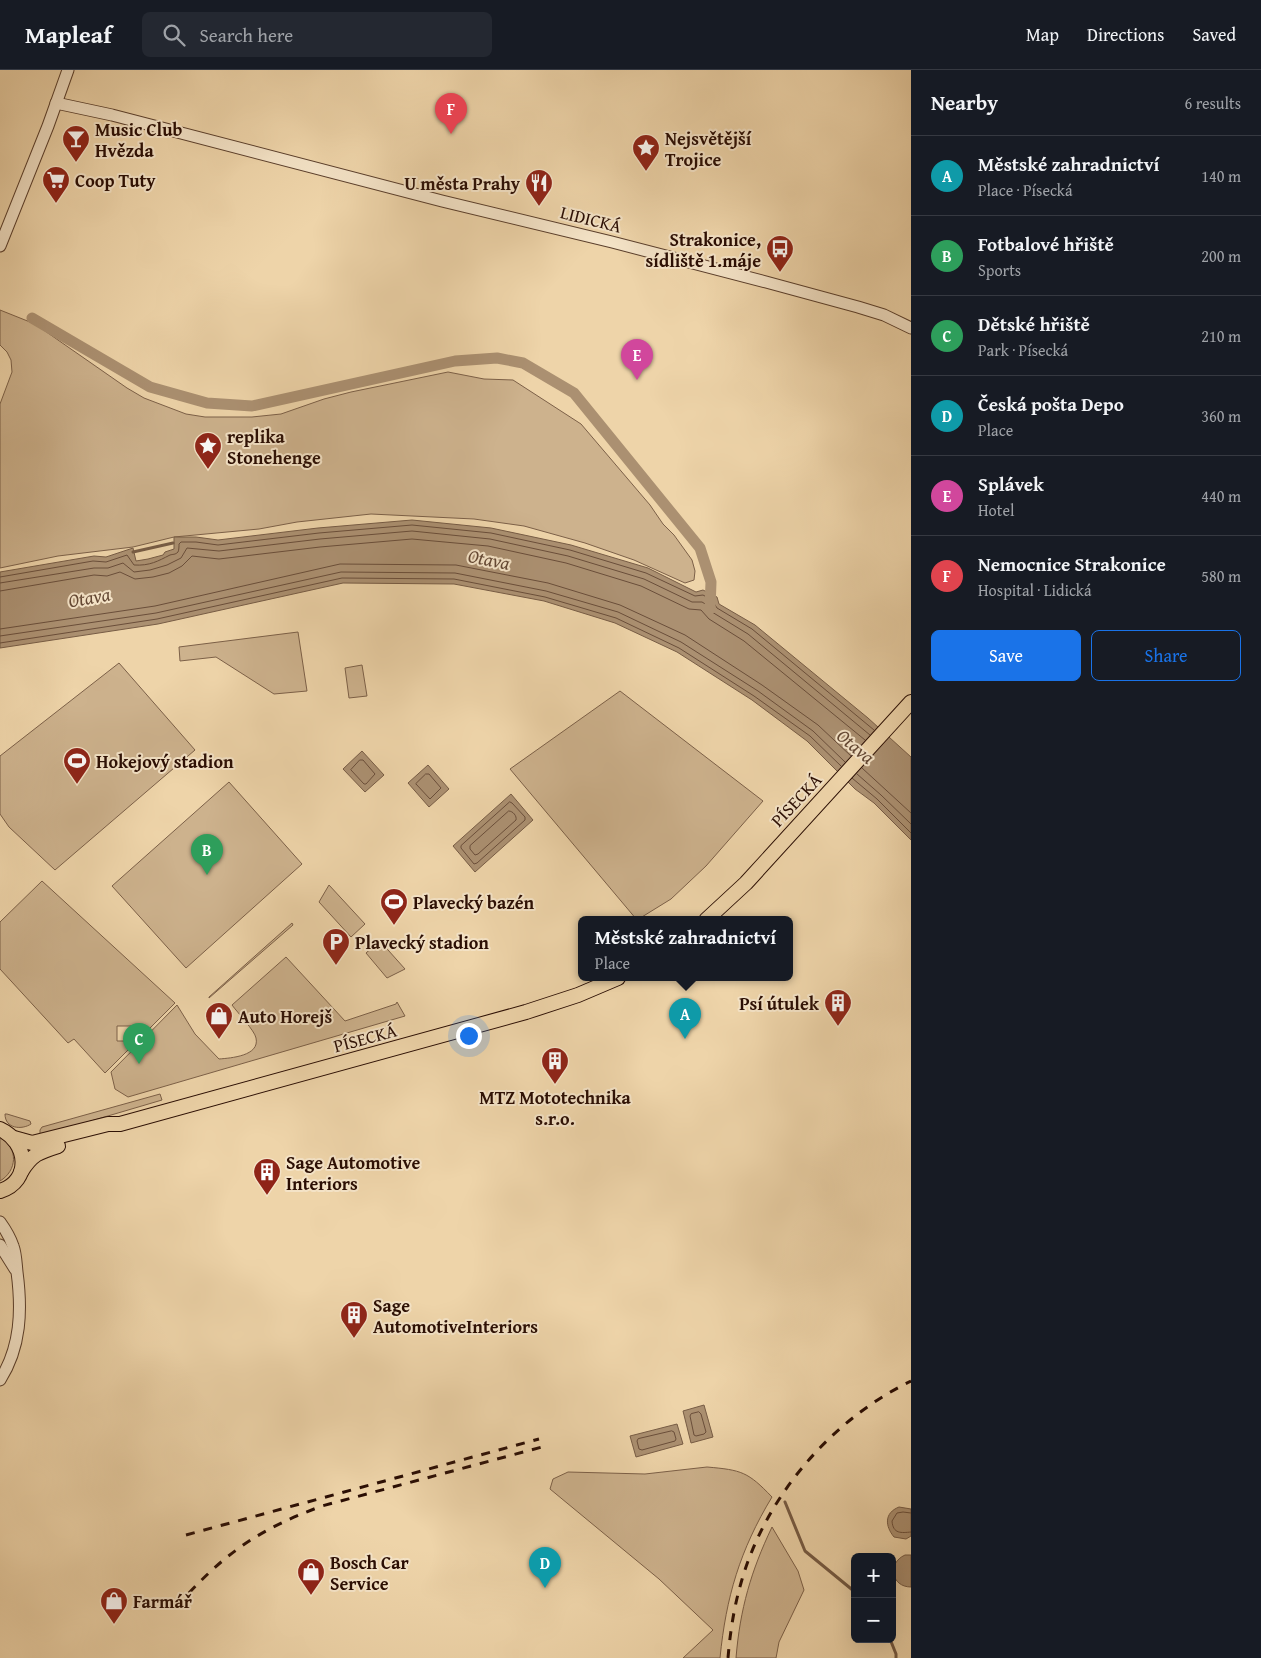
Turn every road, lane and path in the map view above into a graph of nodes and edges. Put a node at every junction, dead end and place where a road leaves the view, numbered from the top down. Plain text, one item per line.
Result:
1 (68, 70) edge
2 (56, 102) junction
3 (0, 246) edge
4 (911, 328) edge
5 (911, 702) edge
6 (710, 916) edge
7 (611, 981) edge
8 (120, 1124) junction
9 (0, 1129) edge
10 (14, 1138) junction
11 (21, 1172) junction
12 (2, 1192) edge
13 (0, 1222) edge
14 (0, 1245) edge
15 (17, 1272) junction
16 (0, 1380) edge

1 - 2 street
2 - 3 street
2 - 4 street, LIDICKÁ
5 - 6 main road, PÍSECKÁ
7 - 8 main road, PÍSECKÁ
8 - 10 main road, PÍSECKÁ
8 - 11 main road, PÍSECKÁ
9 - 10 main road
10 - 11 main road
11 - 12 main road, PÍSECKÁ
13 - 15 street
14 - 15 street
15 - 16 street

